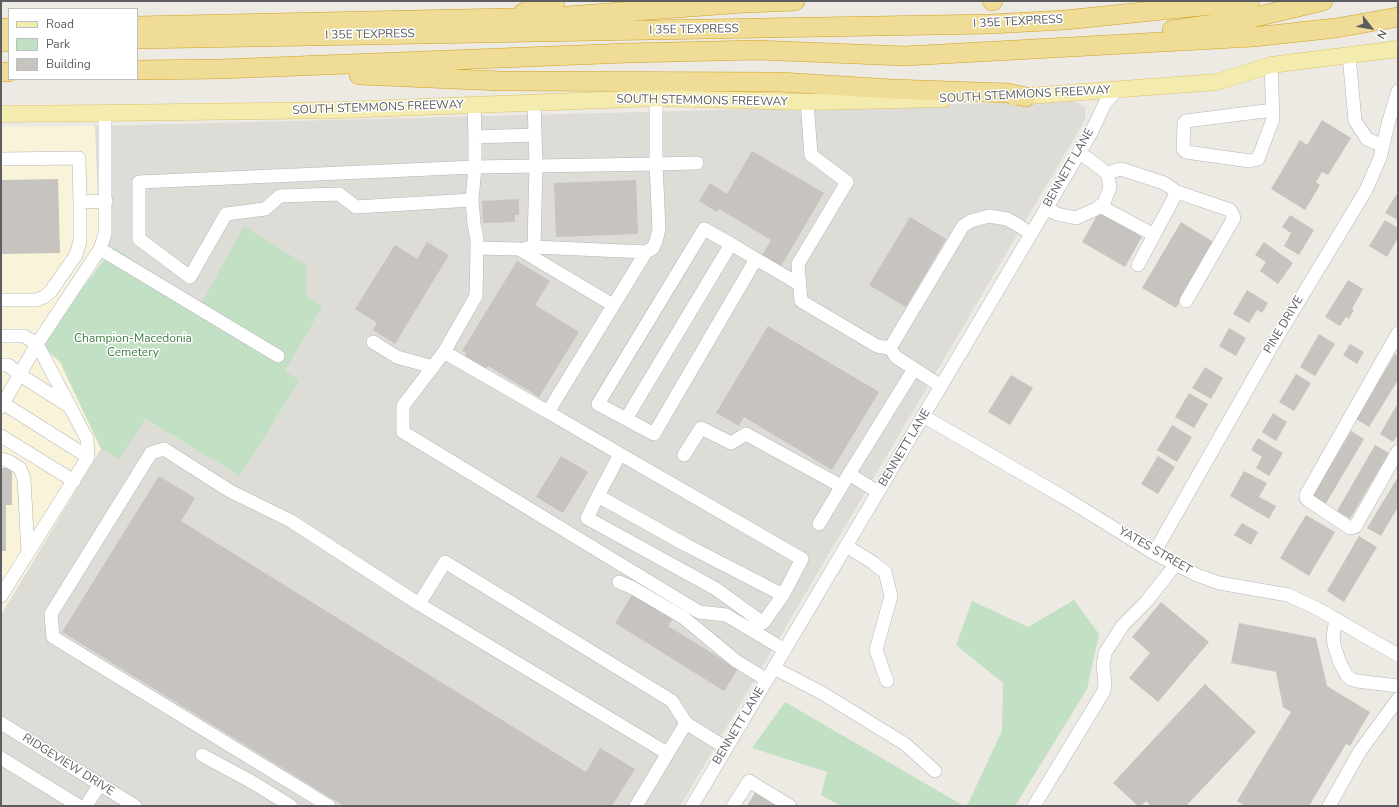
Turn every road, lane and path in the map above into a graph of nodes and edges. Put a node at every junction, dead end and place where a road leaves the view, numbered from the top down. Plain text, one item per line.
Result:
1 (555, 1) edge
2 (795, 1) edge
3 (1250, 1) edge
4 (1323, 1) edge
5 (1398, 17) edge
6 (510, 18) junction
7 (138, 26) edge
8 (138, 40) edge
9 (1048, 48) junction
10 (1398, 49) edge
11 (1349, 55) junction
12 (1271, 65) junction
13 (221, 69) junction
14 (138, 70) edge
15 (1117, 90) junction
16 (1398, 91) edge
17 (1026, 97) junction
18 (656, 98) junction
19 (534, 102) junction
20 (807, 102) junction
21 (474, 104) junction
22 (1272, 110) junction
23 (1, 114) edge
24 (105, 114) junction
25 (535, 136) junction
26 (476, 137) junction
27 (1383, 146) junction
28 (1079, 152) junction
29 (1, 159) edge
30 (656, 164) junction
31 (697, 164) dead end
32 (536, 165) junction
33 (475, 167) junction
34 (1108, 173) junction
35 (1177, 192) junction
36 (472, 200) junction
37 (106, 201) junction
38 (80, 202) junction
39 (1100, 206) junction
40 (1046, 208) junction
41 (1031, 234) junction
42 (1154, 235) junction
43 (731, 244) junction
44 (534, 247) junction
45 (477, 248) junction
46 (100, 249) junction
47 (519, 249) junction
48 (646, 252) junction
49 (756, 259) junction
50 (1138, 265) dead end
51 (799, 284) junction
52 (54, 286) junction
53 (68, 296) junction
54 (1, 300) edge
55 (1186, 301) dead end
56 (613, 305) junction
57 (1398, 333) edge
58 (1, 336) edge
59 (373, 342) dead end
60 (37, 344) junction
61 (890, 348) junction
62 (444, 352) junction
63 (278, 356) dead end
64 (1, 365) edge
65 (433, 367) junction
66 (914, 369) junction
67 (20, 375) junction
68 (941, 386) junction
69 (2, 404) edge
70 (70, 407) junction
71 (548, 412) junction
72 (923, 416) junction
73 (626, 419) junction
74 (1, 436) edge
75 (1398, 451) edge
76 (620, 454) junction
77 (684, 455) dead end
78 (88, 457) junction
79 (1, 459) edge
80 (849, 474) junction
81 (74, 481) junction
82 (841, 486) junction
83 (878, 492) junction
84 (598, 496) junction
85 (819, 524) dead end
86 (846, 546) junction
87 (28, 553) junction
88 (1154, 553) junction
89 (1176, 564) junction
90 (619, 582) dead end
91 (783, 595) junction
92 (1, 596) edge
93 (419, 604) junction
94 (1336, 619) junction
95 (785, 650) junction
96 (1398, 655) edge
97 (774, 668) junction
98 (767, 680) junction
99 (887, 681) dead end
100 (1398, 686) edge
101 (1398, 699) edge
102 (686, 722) junction
103 (1, 723) edge
104 (726, 748) junction
105 (667, 753) junction
106 (202, 755) dead end
107 (1, 758) edge
108 (935, 772) dead end
109 (100, 784) junction
110 (78, 806) edge
111 (86, 806) edge
112 (136, 806) edge
113 (291, 806) edge
114 (329, 806) edge
115 (636, 806) edge
116 (692, 806) edge
117 (733, 806) edge
118 (790, 806) edge
119 (1034, 806) edge
120 (1329, 806) edge

1 - 6 highway
2 - 6 highway
3 - 8 highway, I 35E TEXPRESS
4 - 9 highway
5 - 9 highway
6 - 7 highway
9 - 13 highway
10 - 11 main road, SOUTH STEMMONS FREEWAY
11 - 12 main road, SOUTH STEMMONS FREEWAY
11 - 27 street
12 - 15 main road, SOUTH STEMMONS FREEWAY
12 - 22 street
13 - 14 highway
13 - 17 highway
15 - 17 main road, SOUTH STEMMONS FREEWAY
15 - 28 street, BENNETT LANE
16 - 27 street, PINE DRIVE
17 - 20 main road, SOUTH STEMMONS FREEWAY
18 - 19 main road, SOUTH STEMMONS FREEWAY
18 - 20 main road, SOUTH STEMMONS FREEWAY
18 - 30 street
19 - 21 main road, SOUTH STEMMONS FREEWAY
19 - 25 street
20 - 51 street
21 - 24 main road, SOUTH STEMMONS FREEWAY
21 - 26 street
22 - 22 street
23 - 24 main road, SOUTH STEMMONS FREEWAY
24 - 37 street
25 - 26 street
25 - 32 street
26 - 33 street
27 - 88 street, PINE DRIVE
28 - 34 street
28 - 40 street, BENNETT LANE
29 - 38 street
30 - 31 street
30 - 32 street
30 - 48 street
32 - 33 street
32 - 44 street
33 - 36 street
33 - 36 street
34 - 35 street
34 - 39 street
35 - 42 street
35 - 55 street
36 - 45 street
37 - 38 street
37 - 46 street
38 - 52 street
39 - 40 street
39 - 42 street
40 - 41 street, BENNETT LANE
41 - 61 street
41 - 68 street, BENNETT LANE
42 - 50 street
43 - 49 street
43 - 73 street
43 - 73 street
44 - 47 street
44 - 48 street
45 - 47 street
45 - 62 street
46 - 53 street
46 - 63 street
47 - 56 street
48 - 56 street
49 - 51 street
49 - 73 street
51 - 61 street
52 - 53 street
52 - 54 street
53 - 60 street
56 - 71 street
57 - 75 street
58 - 60 street
59 - 65 street
60 - 67 street
60 - 70 street
61 - 66 street
62 - 65 street
62 - 71 street
64 - 67 street
65 - 95 street
66 - 68 street
66 - 80 street
67 - 69 street
67 - 70 street
68 - 72 street, BENNETT LANE
69 - 78 street
70 - 78 street
71 - 76 street
72 - 83 street, BENNETT LANE
72 - 88 street, YATES STREET
74 - 81 street
76 - 84 street
76 - 91 street
77 - 82 street
78 - 81 street
79 - 87 street
80 - 82 street
80 - 83 street
81 - 87 street
82 - 85 street
83 - 86 street, BENNETT LANE
84 - 91 street
84 - 91 street
86 - 95 street, BENNETT LANE
86 - 99 street
87 - 92 street
88 - 89 street, YATES STREET
89 - 94 street, YATES STREET
89 - 119 street
90 - 98 street
93 - 102 street
93 - 105 street
93 - 114 street
94 - 96 street, YATES STREET
94 - 100 street
95 - 97 street, BENNETT LANE
97 - 98 street, BENNETT LANE
97 - 108 street
98 - 104 street, BENNETT LANE
101 - 120 street
102 - 104 street
102 - 105 street
103 - 109 street, RIDGEVIEW DRIVE
104 - 116 street, BENNETT LANE
105 - 115 street
106 - 113 street
107 - 110 street
109 - 111 street
109 - 112 street, RIDGEVIEW DRIVE
117 - 118 street

